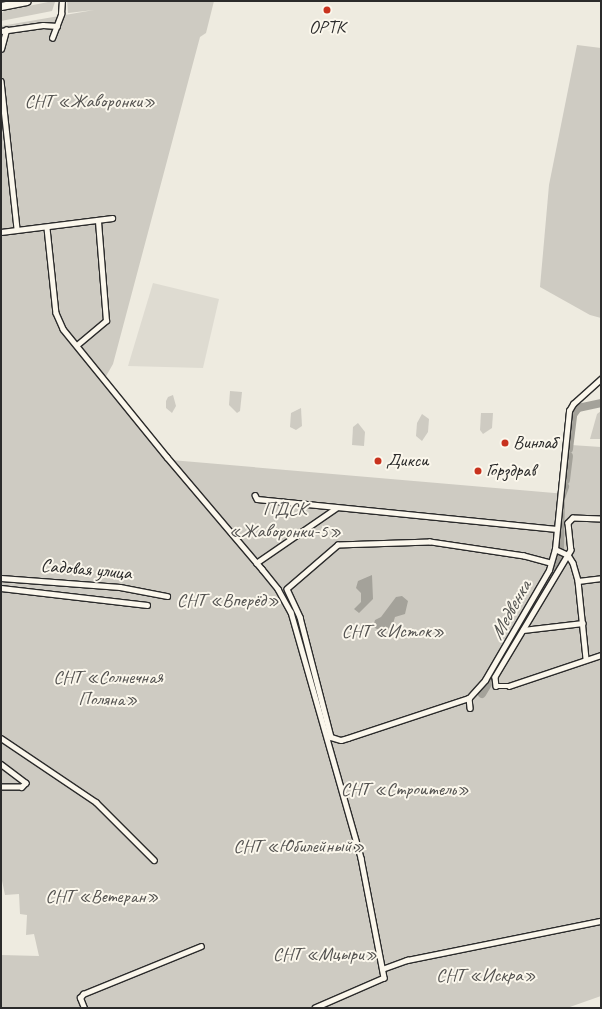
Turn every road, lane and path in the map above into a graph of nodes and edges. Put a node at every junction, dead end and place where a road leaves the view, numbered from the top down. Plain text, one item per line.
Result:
1 (27, 1) edge
2 (62, 1) edge
3 (1, 6) edge
4 (57, 26) junction
5 (4, 30) edge
6 (52, 38) dead end
7 (1, 49) edge
8 (1, 81) edge
9 (112, 218) dead end
10 (98, 220) junction
11 (47, 228) junction
12 (17, 230) junction
13 (1, 232) edge
14 (77, 345) junction
15 (601, 379) edge
16 (255, 495) dead end
17 (336, 508) junction
18 (601, 519) edge
19 (557, 529) junction
20 (555, 549) junction
21 (568, 555) junction
22 (256, 563) junction
23 (550, 563) junction
24 (1, 578) edge
25 (601, 578) edge
26 (578, 581) junction
27 (1, 588) edge
28 (167, 596) dead end
29 (147, 605) dead end
30 (582, 623) junction
31 (523, 630) junction
32 (601, 655) edge
33 (586, 659) junction
34 (469, 698) junction
35 (470, 708) dead end
36 (1, 738) edge
37 (1, 764) edge
38 (1, 787) edge
39 (154, 860) dead end
40 (601, 921) edge
41 (201, 946) dead end
42 (382, 969) junction
43 (84, 1008) edge
44 (315, 1008) edge

1 - 3 main road
2 - 4 street
4 - 5 street
4 - 6 street
5 - 7 street
8 - 12 street
9 - 10 street
10 - 11 street
10 - 14 street
11 - 12 street
11 - 14 street
12 - 13 street
14 - 22 street
15 - 19 street
16 - 17 street
17 - 19 street
17 - 22 street
18 - 21 street
19 - 20 street
20 - 21 street
20 - 23 street
21 - 26 street
21 - 31 street
22 - 42 street
23 - 34 street
23 - 34 street
24 - 28 street, Садовая улица
25 - 26 street
26 - 30 street
27 - 29 street
30 - 31 street
30 - 33 street
31 - 33 street
32 - 33 street
34 - 35 street
36 - 39 street
37 - 38 street
40 - 42 street
41 - 43 street
42 - 44 street

